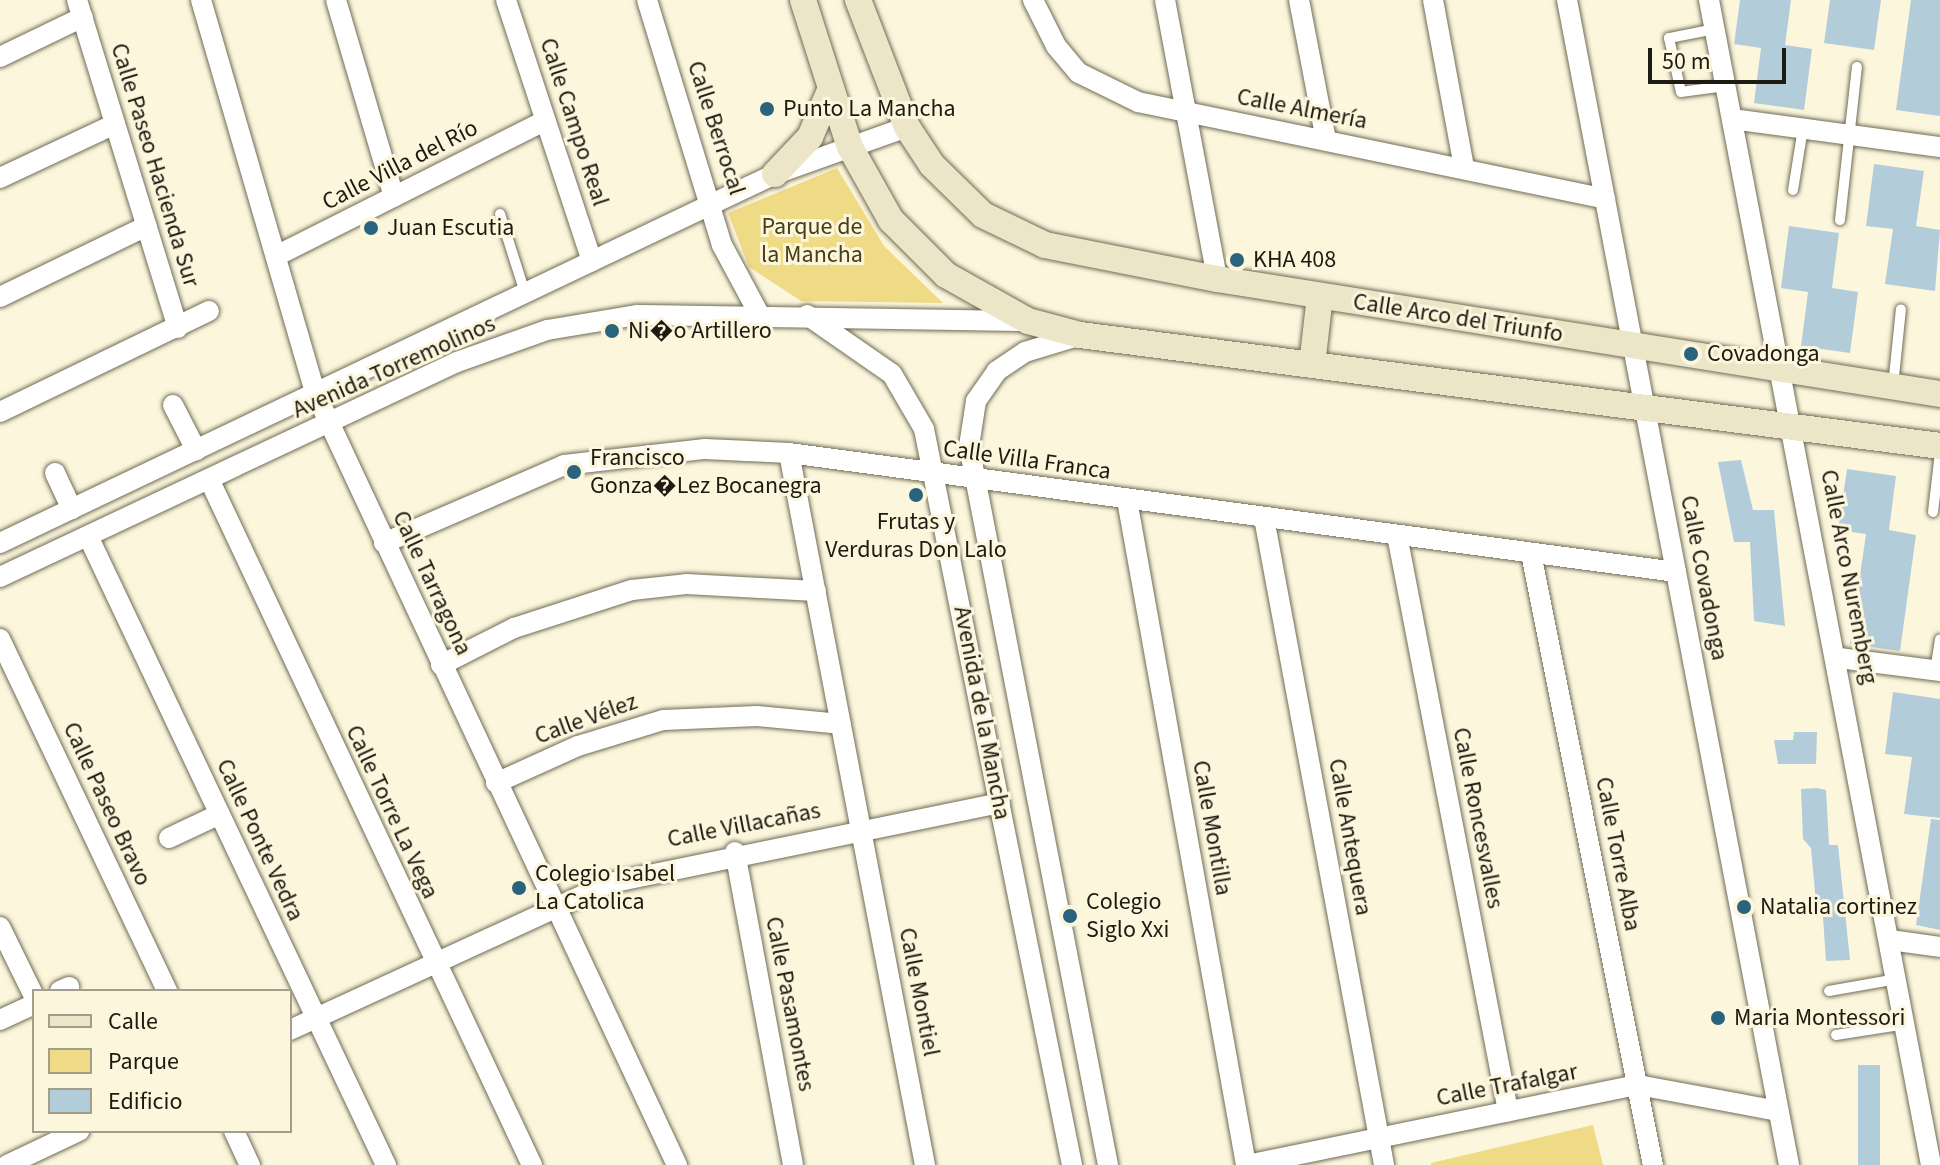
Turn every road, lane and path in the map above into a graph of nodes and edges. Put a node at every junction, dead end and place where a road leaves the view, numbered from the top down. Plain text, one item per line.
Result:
1 (201, 0) edge
2 (336, 0) edge
3 (506, 0) edge
4 (647, 0) edge
5 (803, 0) edge
6 (858, 0) edge
7 (1033, 0) edge
8 (1165, 0) edge
9 (1299, 0) edge
10 (1433, 0) edge
11 (1567, 0) edge
12 (1709, 0) edge
13 (80, 9) edge
14 (1715, 29) junction
15 (0, 57) edge
16 (1857, 67) dead end
17 (1726, 86) junction
18 (831, 88) junction
19 (1186, 112) junction
20 (1732, 119) junction
21 (545, 121) junction
22 (115, 124) junction
23 (907, 127) junction
24 (1803, 128) junction
25 (1849, 135) junction
26 (1326, 140) junction
27 (850, 147) junction
28 (1940, 147) edge
29 (1464, 168) junction
30 (775, 174) junction
31 (0, 178) edge
32 (1793, 190) dead end
33 (394, 197) junction
34 (1605, 199) junction
35 (713, 203) junction
36 (500, 214) dead end
37 (1840, 220) dead end
38 (147, 226) junction
39 (278, 255) junction
40 (592, 261) junction
41 (1217, 279) junction
42 (525, 293) junction
43 (1320, 296) junction
44 (0, 297) edge
45 (1901, 309) dead end
46 (209, 311) dead end
47 (758, 312) junction
48 (803, 313) junction
49 (1028, 321) junction
50 (178, 328) junction
51 (1080, 335) junction
52 (1633, 347) junction
53 (1312, 365) junction
54 (1782, 371) junction
55 (1893, 388) junction
56 (315, 392) junction
57 (1940, 394) edge
58 (173, 405) dead end
59 (1645, 407) junction
60 (0, 412) edge
61 (329, 423) junction
62 (1793, 426) junction
63 (1940, 446) edge
64 (196, 450) junction
65 (1940, 452) edge
66 (789, 453) junction
67 (55, 473) dead end
68 (935, 473) junction
69 (209, 479) junction
70 (975, 480) junction
71 (1127, 500) junction
72 (72, 509) junction
73 (1933, 512) dead end
74 (1264, 518) junction
75 (1397, 535) junction
76 (88, 536) junction
77 (0, 543) edge
78 (384, 543) junction
79 (1531, 553) junction
80 (1676, 572) junction
81 (0, 577) edge
82 (816, 591) junction
83 (0, 639) edge
84 (1940, 639) edge
85 (1839, 658) junction
86 (441, 665) junction
87 (1938, 671) edge
88 (841, 724) junction
89 (496, 783) junction
90 (1000, 803) junction
91 (220, 814) junction
92 (861, 829) junction
93 (169, 838) dead end
94 (735, 852) junction
95 (553, 906) junction
96 (0, 927) edge
97 (1890, 940) junction
98 (1940, 947) edge
99 (433, 962) junction
100 (1897, 979) junction
101 (166, 989) edge
102 (1829, 991) dead end
103 (32, 992) edge
104 (32, 1005) edge
105 (316, 1018) junction
106 (0, 1020) edge
107 (1906, 1024) junction
108 (292, 1029) edge
109 (1836, 1035) dead end
110 (1638, 1085) junction
111 (1508, 1111) junction
112 (1778, 1111) junction
113 (75, 1133) edge
114 (235, 1133) edge
115 (1379, 1137) junction
116 (7, 1165) edge
117 (250, 1165) edge
118 (386, 1165) edge
119 (532, 1165) edge
120 (677, 1165) edge
121 (793, 1165) edge
122 (925, 1165) edge
123 (1072, 1165) edge
124 (1108, 1165) edge
125 (1246, 1165) edge
126 (1384, 1165) edge
127 (1653, 1165) edge
128 (1789, 1165) edge
129 (1931, 1165) edge

1 - 39 street, Calle Tarragona
2 - 33 street
3 - 21 street, Calle Campo Real
4 - 35 street, Calle Berrocal
5 - 18 street
6 - 23 street
7 - 19 street, Calle Almería
8 - 19 street
9 - 26 street
10 - 29 street
11 - 34 street, Calle Covadonga
12 - 14 street, Calle Arco Nuremberg
13 - 15 street
13 - 22 street, Calle Paseo Hacienda Sur
14 - 17 street, Calle Arco Nuremberg
14 - 17 lane
16 - 25 lane
17 - 20 street, Calle Arco Nuremberg
18 - 27 street
18 - 30 street
19 - 26 street, Calle Almería
19 - 41 street
20 - 24 street
20 - 54 street, Calle Arco Nuremberg
21 - 33 street, Calle Villa del Río
21 - 40 street, Calle Campo Real
22 - 31 street
22 - 38 street, Calle Paseo Hacienda Sur
23 - 27 street, Avenida Torremolinos
23 - 41 street, Calle Arco del Triunfo
24 - 25 street
24 - 32 lane
25 - 28 street
25 - 37 lane
26 - 29 street, Calle Almería
27 - 30 street, Avenida Torremolinos
27 - 49 street
29 - 34 street, Calle Almería
30 - 35 street, Avenida Torremolinos
33 - 39 street, Calle Villa del Río
34 - 52 street, Calle Covadonga
35 - 40 street, Avenida Torremolinos
35 - 47 street, Calle Berrocal
36 - 42 lane
38 - 44 street
38 - 50 street, Calle Paseo Hacienda Sur
39 - 56 street, Calle Tarragona
40 - 42 street, Avenida Torremolinos
41 - 43 street, Calle Arco del Triunfo
42 - 56 street, Avenida Torremolinos
43 - 52 street, Calle Arco del Triunfo
43 - 53 street
45 - 55 lane
46 - 50 street
47 - 48 street, Avenida Torremolinos
47 - 61 street, Avenida Torremolinos
48 - 49 street, Avenida Torremolinos
48 - 68 street, Avenida de la Mancha
49 - 51 street
50 - 60 street
51 - 53 street
51 - 70 street, Avenida de la Mancha
52 - 54 street, Calle Arco del Triunfo
52 - 59 street, Calle Covadonga
53 - 59 street
54 - 55 street, Calle Arco del Triunfo
54 - 62 street, Calle Arco Nuremberg
55 - 57 street, Calle Arco del Triunfo
56 - 61 street, Calle Tarragona
56 - 64 street, Avenida Torremolinos
58 - 64 street
59 - 62 street
59 - 80 street, Calle Covadonga
61 - 69 street, Avenida Torremolinos
61 - 78 street, Calle Tarragona
62 - 63 street
62 - 85 street, Calle Arco Nuremberg
64 - 72 street, Avenida Torremolinos
65 - 73 lane
66 - 68 street, Calle Villa Franca
66 - 78 street, Calle Villa Franca
66 - 82 street, Calle Montiel
67 - 72 street
68 - 70 street, Calle Villa Franca
68 - 90 street, Avenida de la Mancha
69 - 76 street, Avenida Torremolinos
69 - 99 street, Calle Torre La Vega
70 - 71 street, Calle Villa Franca
70 - 124 street, Avenida de la Mancha
71 - 74 street, Calle Villa Franca
71 - 125 street, Calle Montilla
72 - 77 street, Avenida Torremolinos
74 - 75 street, Calle Villa Franca
74 - 115 street, Calle Antequera
75 - 79 street, Calle Villa Franca
75 - 111 street, Calle Roncesvalles
76 - 81 street, Avenida Torremolinos
76 - 91 street, Calle Ponte Vedra
78 - 86 street, Calle Tarragona
79 - 80 street, Calle Villa Franca
79 - 110 street, Calle Torre Alba
80 - 112 street, Calle Covadonga
82 - 86 street
82 - 88 street, Calle Montiel
83 - 101 street, Calle Paseo Bravo
84 - 87 lane
85 - 87 street
85 - 97 street, Calle Arco Nuremberg
86 - 89 street, Calle Tarragona
88 - 89 street, Calle Vélez
88 - 92 street, Calle Montiel
89 - 95 street, Calle Tarragona
90 - 92 street, Calle Villacañas
90 - 123 street, Avenida de la Mancha
91 - 93 street
91 - 105 street, Calle Ponte Vedra
92 - 94 street, Calle Villacañas
92 - 122 street, Calle Montiel
94 - 95 street, Calle Villacañas
94 - 121 street, Calle Pasamontes
95 - 99 street, Calle Villacañas
95 - 120 street, Calle Tarragona
96 - 103 street
97 - 98 street
97 - 100 street, Calle Arco Nuremberg
99 - 105 street, Calle Villacañas
99 - 119 street, Calle Torre La Vega
100 - 102 lane
100 - 107 street, Calle Arco Nuremberg
104 - 106 street
105 - 108 street, Calle Villacañas
105 - 118 street, Calle Ponte Vedra
107 - 109 lane
107 - 129 street, Calle Arco Nuremberg
110 - 111 street, Calle Trafalgar
110 - 112 street, Calle Trafalgar
110 - 127 street, Calle Torre Alba
111 - 115 street, Calle Trafalgar
112 - 128 street, Calle Covadonga
113 - 116 street
114 - 117 street
115 - 125 street, Calle Trafalgar
115 - 126 street, Calle Antequera

